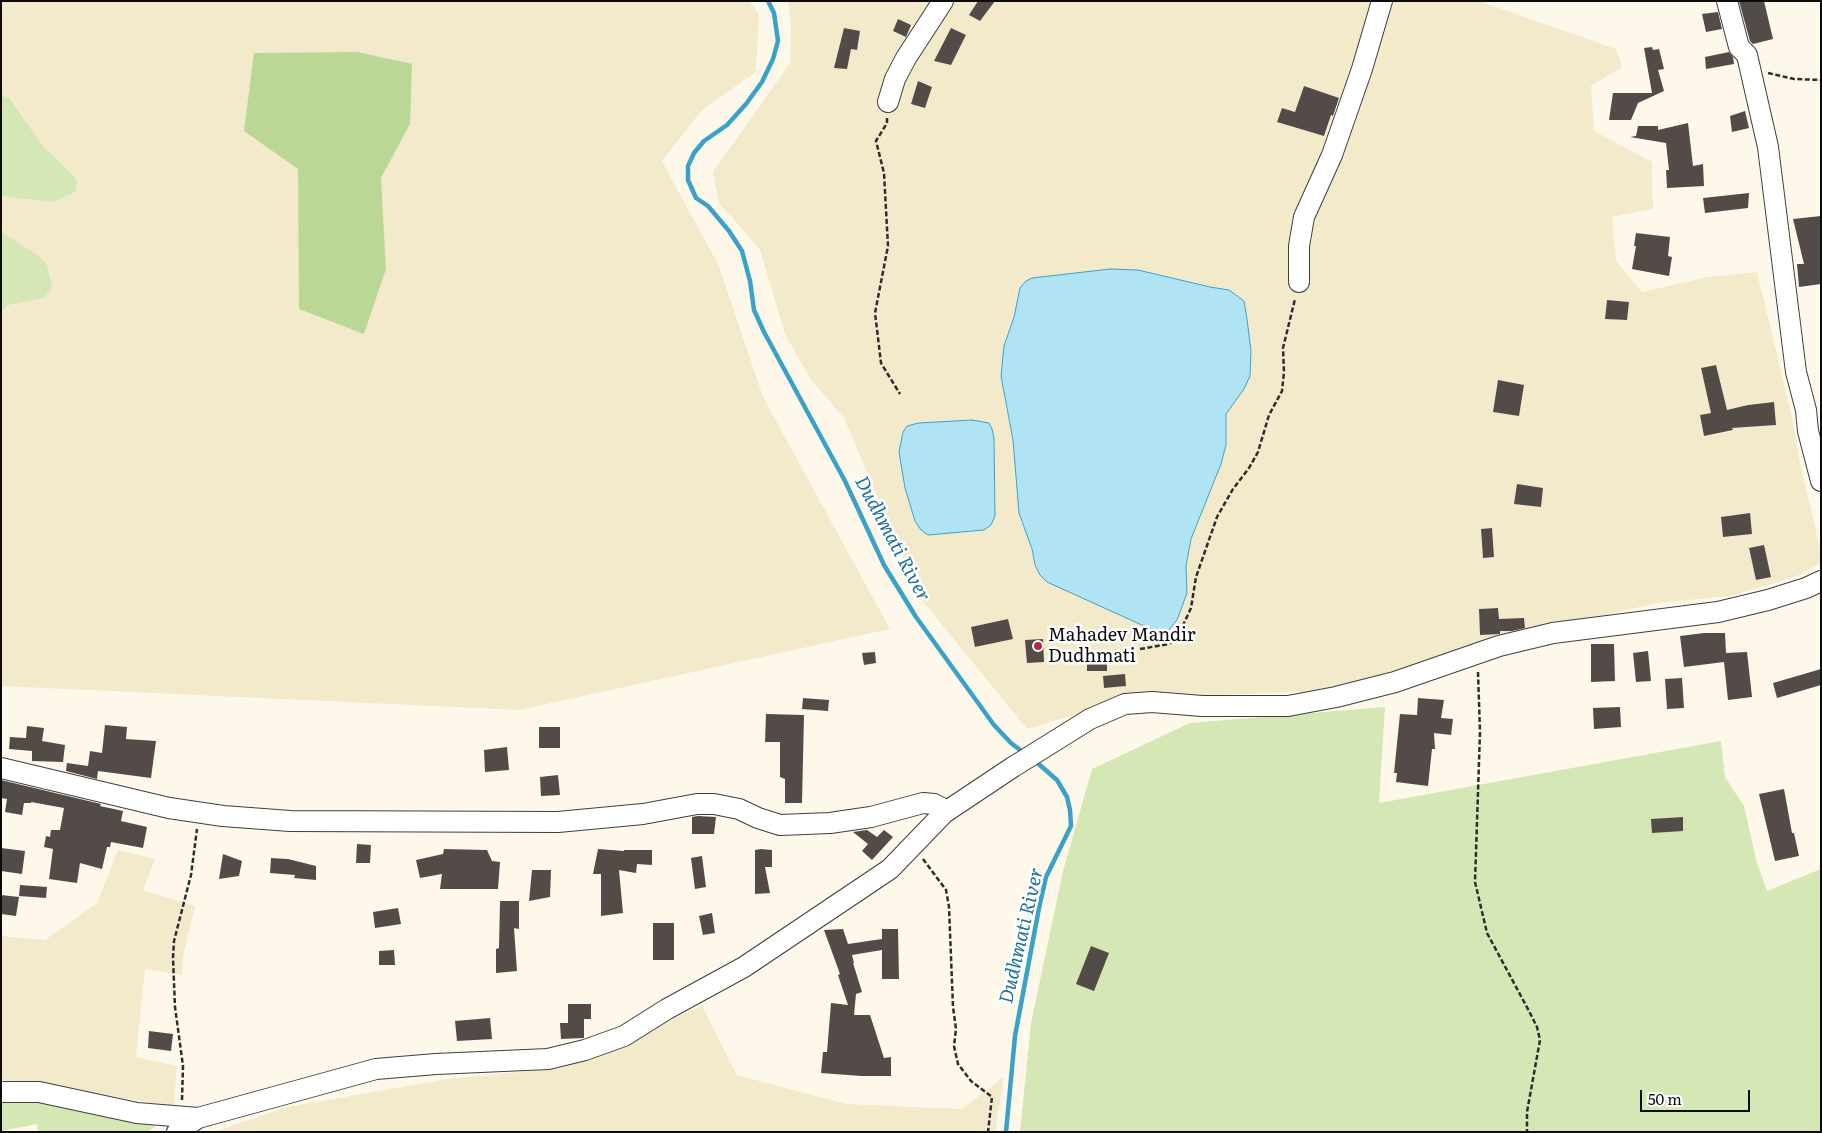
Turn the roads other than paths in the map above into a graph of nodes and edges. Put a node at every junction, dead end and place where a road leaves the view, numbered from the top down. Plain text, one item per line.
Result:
1 (944, 1) edge
2 (1382, 1) edge
3 (1726, 1) edge
4 (888, 102) road end
5 (1299, 282) road end
6 (1821, 481) edge
7 (1821, 582) edge
8 (1, 768) edge
9 (944, 813) junction
10 (1, 1092) edge
11 (185, 1122) edge

1 - 4 street
2 - 5 street
3 - 6 street
7 - 9 street
8 - 9 street
9 - 11 street
10 - 11 street

